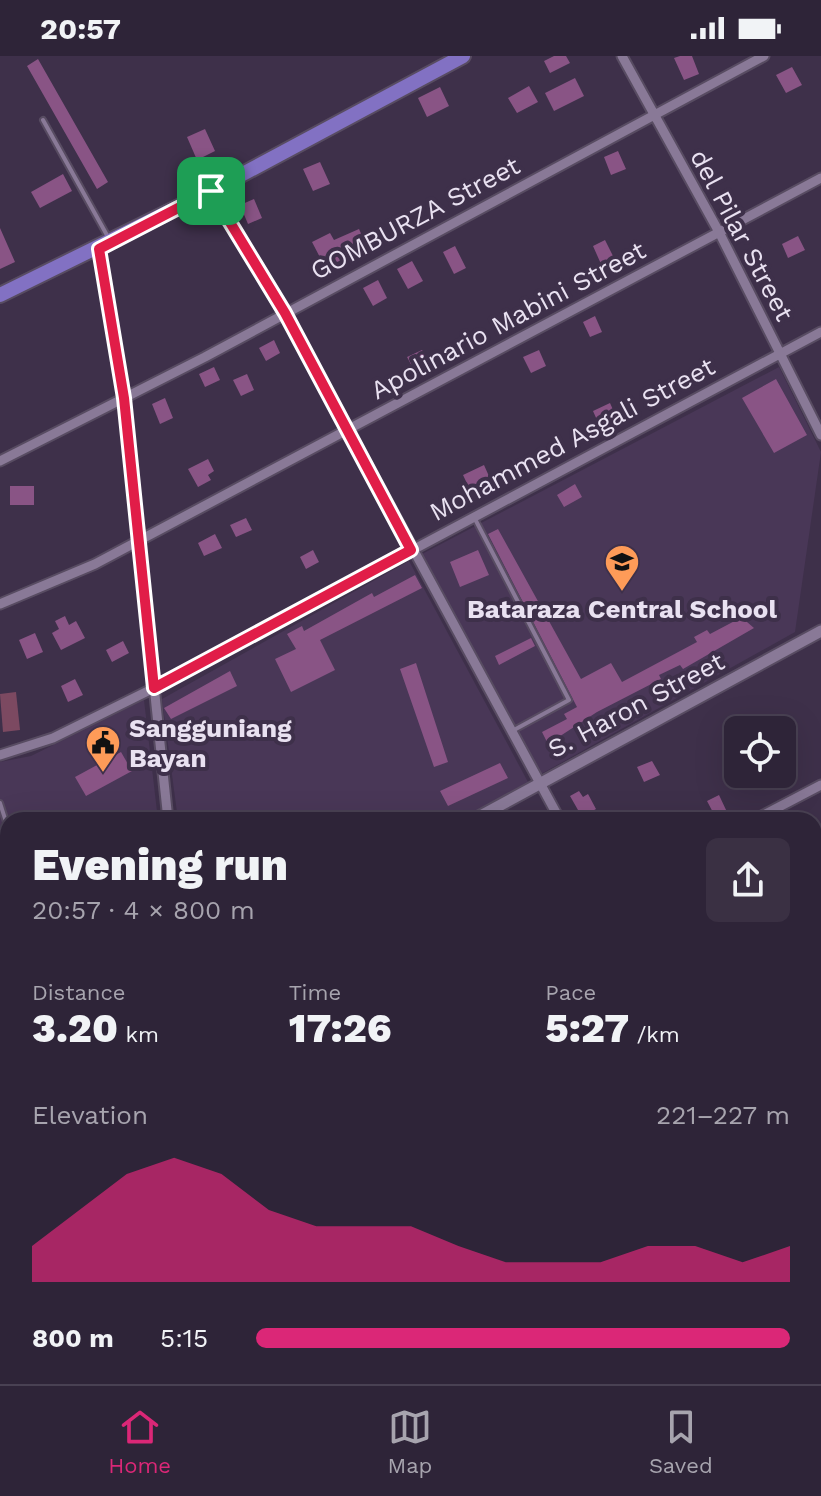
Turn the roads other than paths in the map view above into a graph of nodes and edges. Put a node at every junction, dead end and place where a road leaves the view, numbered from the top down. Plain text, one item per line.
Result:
1 (463, 56) edge
2 (622, 56) edge
3 (764, 56) edge
4 (653, 115) junction
5 (43, 120) dead end
6 (821, 178) edge
7 (211, 191) junction
8 (719, 232) junction
9 (105, 245) junction
10 (0, 295) edge
11 (285, 313) junction
12 (821, 332) edge
13 (779, 353) junction
14 (124, 398) junction
15 (347, 431) junction
16 (821, 435) edge
17 (0, 461) edge
18 (474, 516) junction
19 (137, 539) junction
20 (411, 550) junction
21 (0, 604) edge
22 (821, 631) edge
23 (154, 688) junction
24 (512, 731) junction
25 (0, 755) edge
26 (540, 782) junction
27 (820, 789) edge
28 (167, 812) edge
29 (487, 812) edge
30 (556, 812) edge
31 (771, 812) edge

1 - 7 main road
2 - 4 street, del Pilar Street
3 - 4 street, GOMBURZA Street
4 - 8 street, del Pilar Street
4 - 11 street, GOMBURZA Street
5 - 9 lane
6 - 8 street, Apolinario Mabini Street
7 - 9 main road
7 - 11 street
8 - 13 street, del Pilar Street
8 - 15 street, Apolinario Mabini Street
9 - 10 main road
9 - 14 street
11 - 14 street, GOMBURZA Street
11 - 15 street
12 - 13 street, Mohammed Asgali Street
13 - 16 street, del Pilar Street
13 - 18 street, Mohammed Asgali Street
14 - 17 street, GOMBURZA Street
14 - 19 street
15 - 19 street, Apolinario Mabini Street
15 - 20 street
18 - 20 street, Mohammed Asgali Street
18 - 24 lane
19 - 21 street, Apolinario Mabini Street
19 - 23 street
20 - 23 street, Mohammed Asgali Street
20 - 24 street
22 - 26 street, S. Haron Street
23 - 25 street, Mohammed Asgali Street
23 - 28 street
24 - 26 street
26 - 29 street, S. Haron Street
26 - 30 street
27 - 31 street

